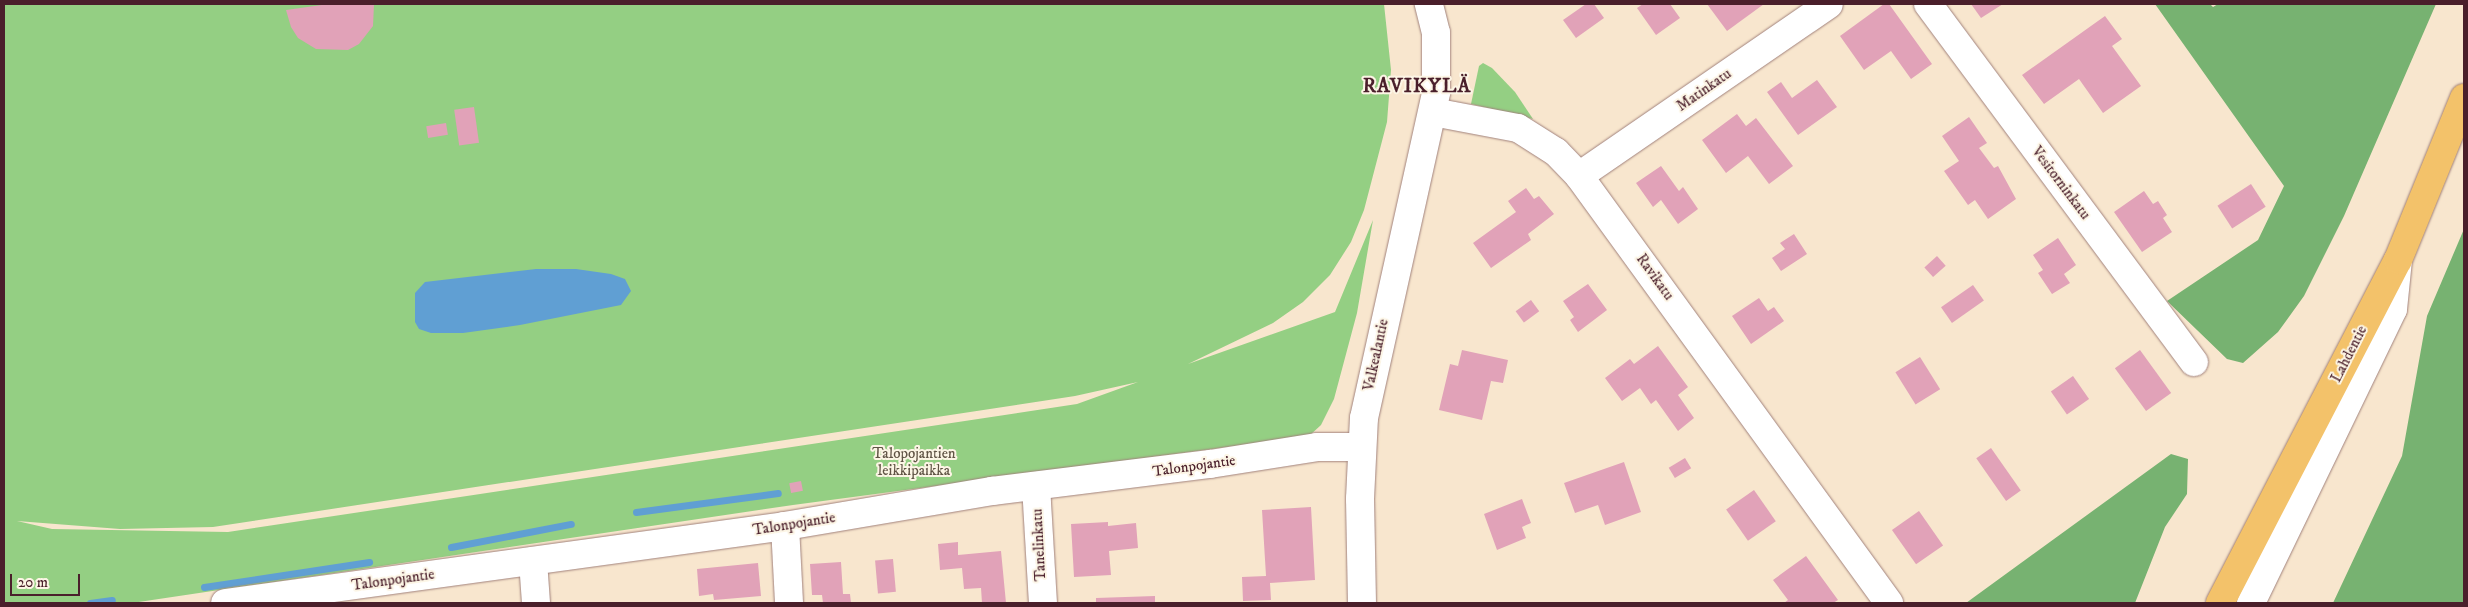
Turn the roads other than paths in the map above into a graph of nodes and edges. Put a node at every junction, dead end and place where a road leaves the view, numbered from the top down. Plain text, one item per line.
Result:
1 (1428, 4) edge
2 (1829, 4) edge
3 (1928, 4) edge
4 (2464, 98) edge
5 (1433, 112) junction
6 (1579, 176) junction
7 (2398, 260) junction
8 (2194, 362) dead end
9 (1362, 447) junction
10 (1036, 486) junction
11 (785, 526) junction
12 (533, 561) junction
13 (285, 599) edge
14 (225, 603) edge
15 (536, 603) edge
16 (789, 603) edge
17 (1043, 603) edge
18 (1362, 603) edge
19 (1890, 603) edge
20 (2220, 603) edge
21 (2251, 603) edge

1 - 5 street
2 - 6 street, Matinkatu
3 - 8 street, Vesitorninkatu
4 - 7 highway, Lahdentie
5 - 6 street, Ravikatu
5 - 9 street, Valkealantie
6 - 19 street, Ravikatu
7 - 20 highway, Lahdentie
7 - 21 street
9 - 10 street, Talonpojantie
9 - 18 street, Valkealantie
10 - 11 street, Talonpojantie
10 - 17 street, Tanelinkatu
11 - 12 street, Talonpojantie
11 - 16 street
12 - 13 street, Talonpojantie
12 - 15 street
13 - 14 street, Talonpojantie

